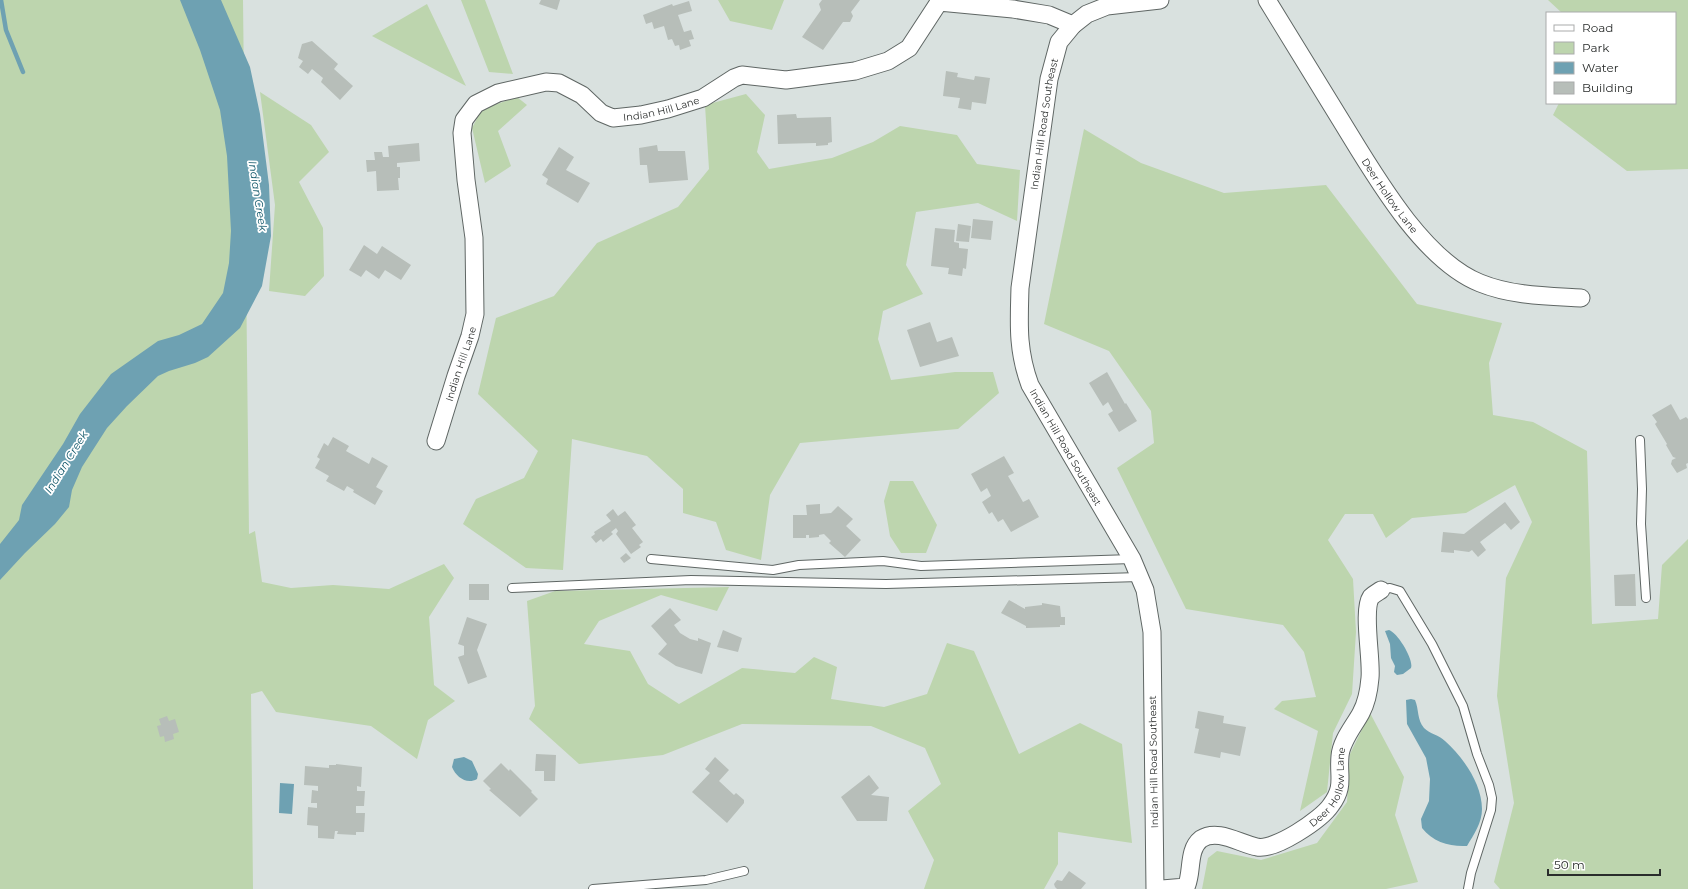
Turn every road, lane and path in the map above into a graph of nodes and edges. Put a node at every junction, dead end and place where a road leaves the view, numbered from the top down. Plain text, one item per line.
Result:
1 (1160, 0) edge
2 (1267, 0) edge
3 (938, 1) edge
4 (1072, 25) junction
5 (1581, 298) dead end
6 (436, 440) dead end
7 (1640, 440) dead end
8 (651, 559) dead end
9 (1132, 559) junction
10 (1140, 577) junction
11 (512, 588) dead end
12 (1381, 590) joint
13 (1646, 598) dead end
14 (744, 871) dead end
15 (593, 889) edge
16 (1155, 889) edge
17 (1162, 889) edge
18 (1468, 889) edge

1 - 4 street, Indian Hill Road Southeast
2 - 5 street, Deer Hollow Lane
3 - 4 street, Indian Hill Lane
3 - 6 street, Indian Hill Lane
4 - 9 street, Indian Hill Road Southeast
7 - 13 lane
8 - 9 lane
9 - 10 street, Indian Hill Road Southeast
10 - 11 lane
10 - 16 street, Indian Hill Road Southeast
12 - 17 street, Deer Hollow Lane
12 - 18 lane
14 - 15 lane

